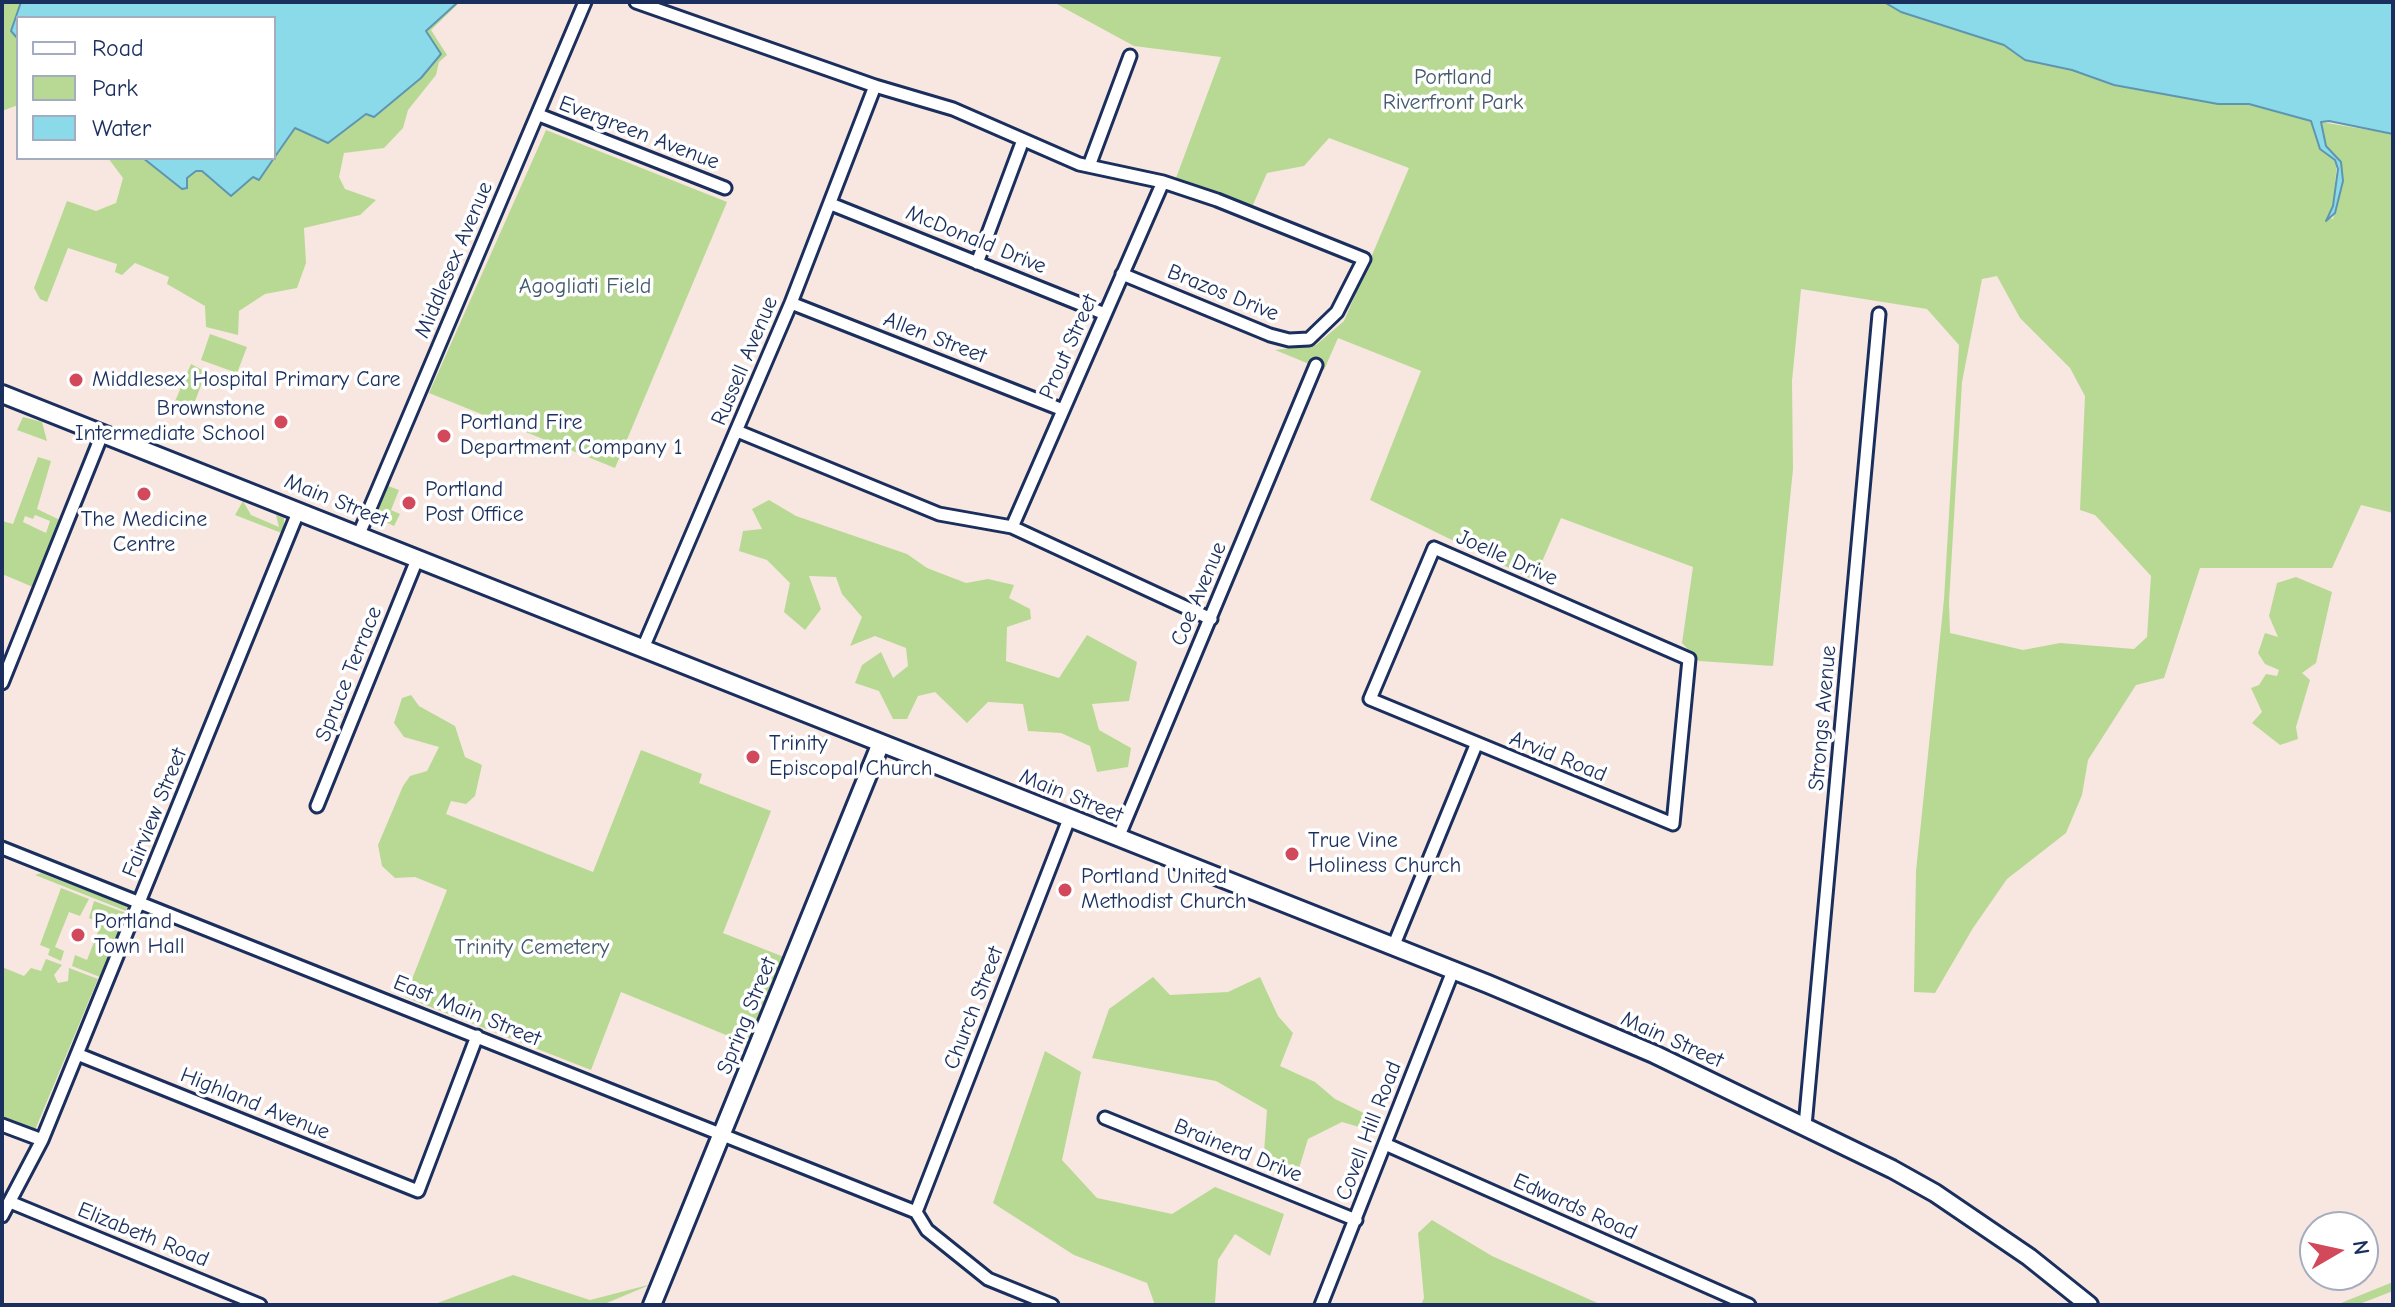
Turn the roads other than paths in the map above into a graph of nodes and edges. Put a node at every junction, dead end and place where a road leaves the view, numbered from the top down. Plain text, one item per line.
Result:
1 (585, 2) edge
2 (636, 2) edge
3 (1130, 56) dead end
4 (875, 86) junction
5 (539, 115) junction
6 (1023, 140) junction
7 (1089, 166) junction
8 (1163, 182) junction
9 (725, 188) dead end
10 (831, 204) junction
11 (977, 263) junction
12 (1122, 274) junction
13 (791, 303) junction
14 (1105, 314) junction
15 (1879, 314) dead end
16 (1316, 365) dead end
17 (2, 394) edge
18 (1063, 410) junction
19 (737, 431) junction
20 (103, 432) junction
21 (299, 510) junction
22 (1012, 527) junction
23 (359, 534) junction
24 (418, 557) junction
25 (1211, 619) junction
26 (643, 648) junction
27 (1689, 659) joint
28 (2, 683) edge
29 (881, 743) junction
30 (1476, 745) junction
31 (317, 806) dead end
32 (1069, 819) junction
33 (1118, 838) junction
34 (2, 848) edge
35 (140, 903) junction
36 (1393, 947) junction
37 (1453, 971) junction
38 (477, 1036) junction
39 (77, 1054) junction
40 (1105, 1118) dead end
41 (2, 1125) edge
42 (1805, 1126) junction
43 (724, 1134) junction
44 (42, 1140) junction
45 (1385, 1144) junction
46 (10, 1202) junction
47 (916, 1212) junction
48 (2, 1216) edge
49 (1356, 1220) junction
50 (2083, 1302) edge
51 (260, 1305) edge
52 (652, 1305) edge
53 (1052, 1305) edge
54 (1321, 1305) edge
55 (1749, 1305) edge

1 - 5 street, Middlesex Avenue
2 - 4 street
3 - 7 street
4 - 6 street
4 - 10 street, Russell Avenue
5 - 9 street, Evergreen Avenue
5 - 23 street, Middlesex Avenue
6 - 7 street
6 - 11 street
7 - 8 street
8 - 12 street, Prout Street
8 - 12 street, Brazos Drive
10 - 11 street, McDonald Drive
10 - 13 street, Russell Avenue
11 - 14 street, McDonald Drive
12 - 14 street, Prout Street
13 - 18 street, Allen Street
13 - 19 street, Russell Avenue
14 - 18 street, Prout Street
15 - 42 street, Strongs Avenue
16 - 25 street, Coe Avenue
17 - 20 main road, Main Street
18 - 22 street, Prout Street
19 - 22 street
19 - 26 street, Russell Avenue
20 - 21 main road, Main Street
20 - 28 street
21 - 23 main road, Main Street
21 - 35 street, Fairview Street
22 - 25 street
23 - 24 main road, Main Street
24 - 26 main road, Main Street
24 - 31 street, Spruce Terrace
25 - 33 street, Coe Avenue
26 - 29 main road, Main Street
27 - 30 street, Arvid Road
27 - 30 street, Joelle Drive
29 - 32 main road, Main Street
29 - 43 main road, Spring Street
30 - 36 street, Arvid Road
32 - 33 main road, Main Street
32 - 47 street, Church Street
33 - 36 main road, Main Street
34 - 35 street, East Main Street
35 - 38 street, East Main Street
35 - 39 street, Fairview Street
36 - 37 main road, Main Street
37 - 42 main road, Main Street
37 - 45 street, Covell Hill Road
38 - 39 street, Highland Avenue
38 - 43 street, East Main Street
39 - 44 street, Fairview Street
40 - 49 street, Brainerd Drive
41 - 44 street
42 - 50 main road, Main Street
43 - 47 street, East Main Street
43 - 52 main road, Spring Street
44 - 46 street, Fairview Street
45 - 49 street, Covell Hill Road
45 - 55 street, Edwards Road
46 - 48 street, Fairview Street
46 - 51 street, Elizabeth Road
47 - 53 street
49 - 54 street, Covell Hill Road

